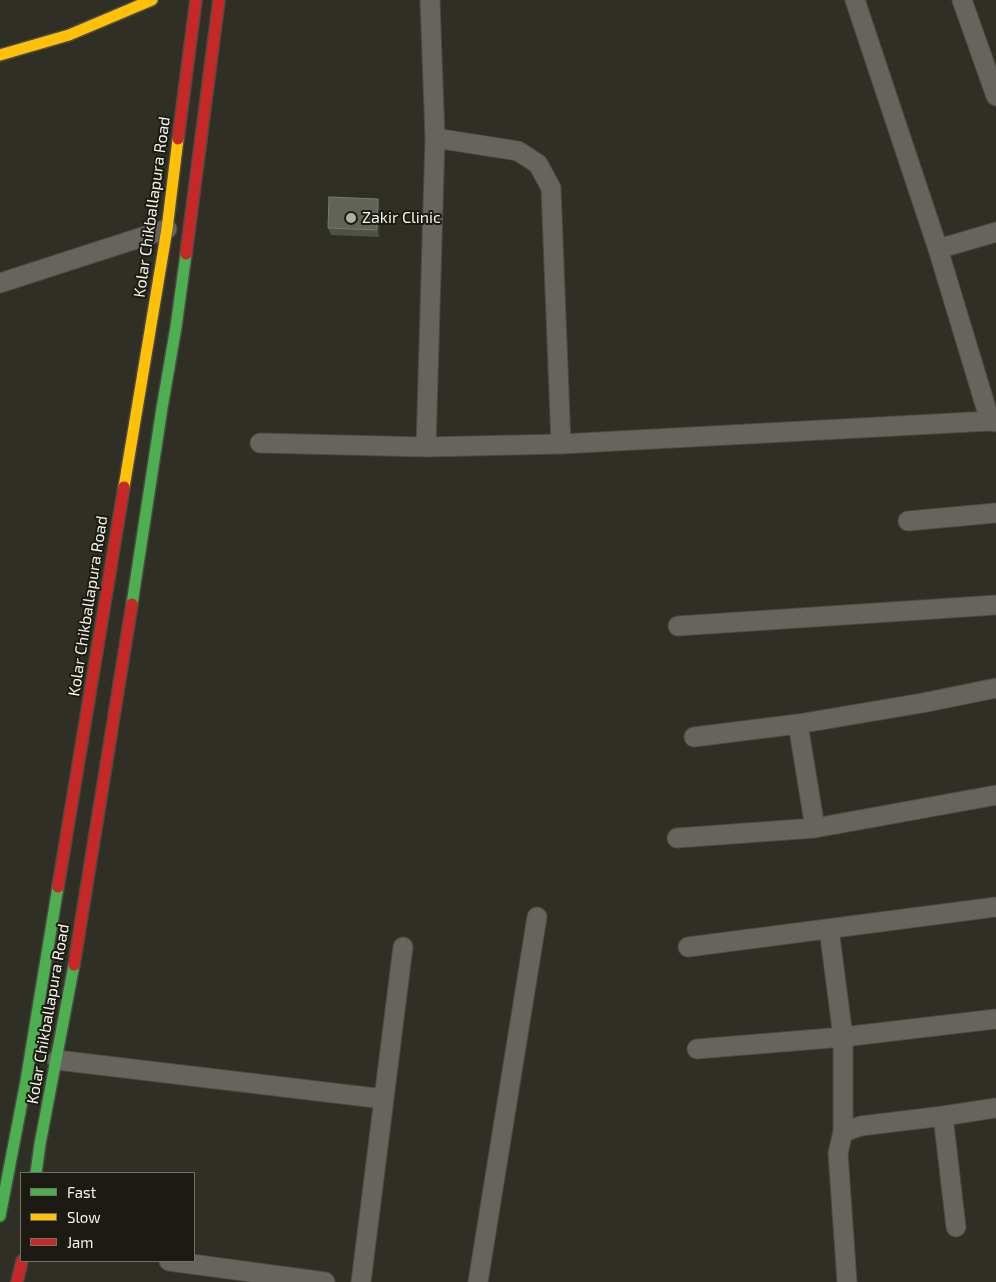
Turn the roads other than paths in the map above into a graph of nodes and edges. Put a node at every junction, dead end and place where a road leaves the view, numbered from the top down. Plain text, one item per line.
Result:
1 (152, 0) edge
2 (196, 0) edge
3 (219, 0) edge
4 (430, 0) edge
5 (856, 0) edge
6 (962, 0) edge
7 (0, 55) edge
8 (996, 96) edge
9 (435, 138) junction
10 (167, 229) junction
11 (996, 232) edge
12 (938, 249) junction
13 (0, 283) edge
14 (993, 422) edge
15 (260, 443) dead end
16 (562, 444) junction
17 (426, 447) junction
18 (996, 513) edge
19 (908, 521) dead end
20 (996, 605) edge
21 (678, 626) dead end
22 (996, 688) edge
23 (798, 724) junction
24 (694, 737) dead end
25 (996, 795) edge
26 (815, 828) junction
27 (677, 838) dead end
28 (996, 906) edge
29 (537, 917) dead end
30 (829, 929) junction
31 (403, 946) dead end
32 (688, 947) dead end
33 (996, 1019) edge
34 (844, 1037) junction
35 (697, 1049) dead end
36 (57, 1060) junction
37 (384, 1099) junction
38 (996, 1108) edge
39 (943, 1116) junction
40 (844, 1132) junction
41 (36, 1172) edge
42 (0, 1216) edge
43 (956, 1227) dead end
44 (22, 1262) edge
45 (172, 1262) edge
46 (214, 1275) edge
47 (17, 1282) edge
48 (325, 1282) edge
49 (361, 1282) edge
50 (478, 1282) edge
51 (847, 1282) edge

1 - 7 main road
2 - 10 main road, Kolar Chikballapura Road
3 - 36 main road, Kolar Chikballapura Road
4 - 9 street
5 - 12 street
6 - 8 street
9 - 16 street
9 - 17 street
10 - 13 street
10 - 42 main road, Kolar Chikballapura Road
11 - 12 street
12 - 14 street
14 - 16 street
15 - 17 street
16 - 17 street
18 - 19 street
20 - 21 street
22 - 23 street
23 - 24 street
23 - 26 street
25 - 26 street
26 - 27 street
28 - 30 street
29 - 50 street
30 - 32 street
30 - 34 street
31 - 37 street
33 - 34 street
34 - 35 street
34 - 40 street
36 - 37 street
36 - 41 main road, Kolar Chikballapura Road
37 - 49 street
38 - 39 street
39 - 40 street
39 - 43 street
40 - 51 street
44 - 47 main road
45 - 46 street
46 - 48 street

